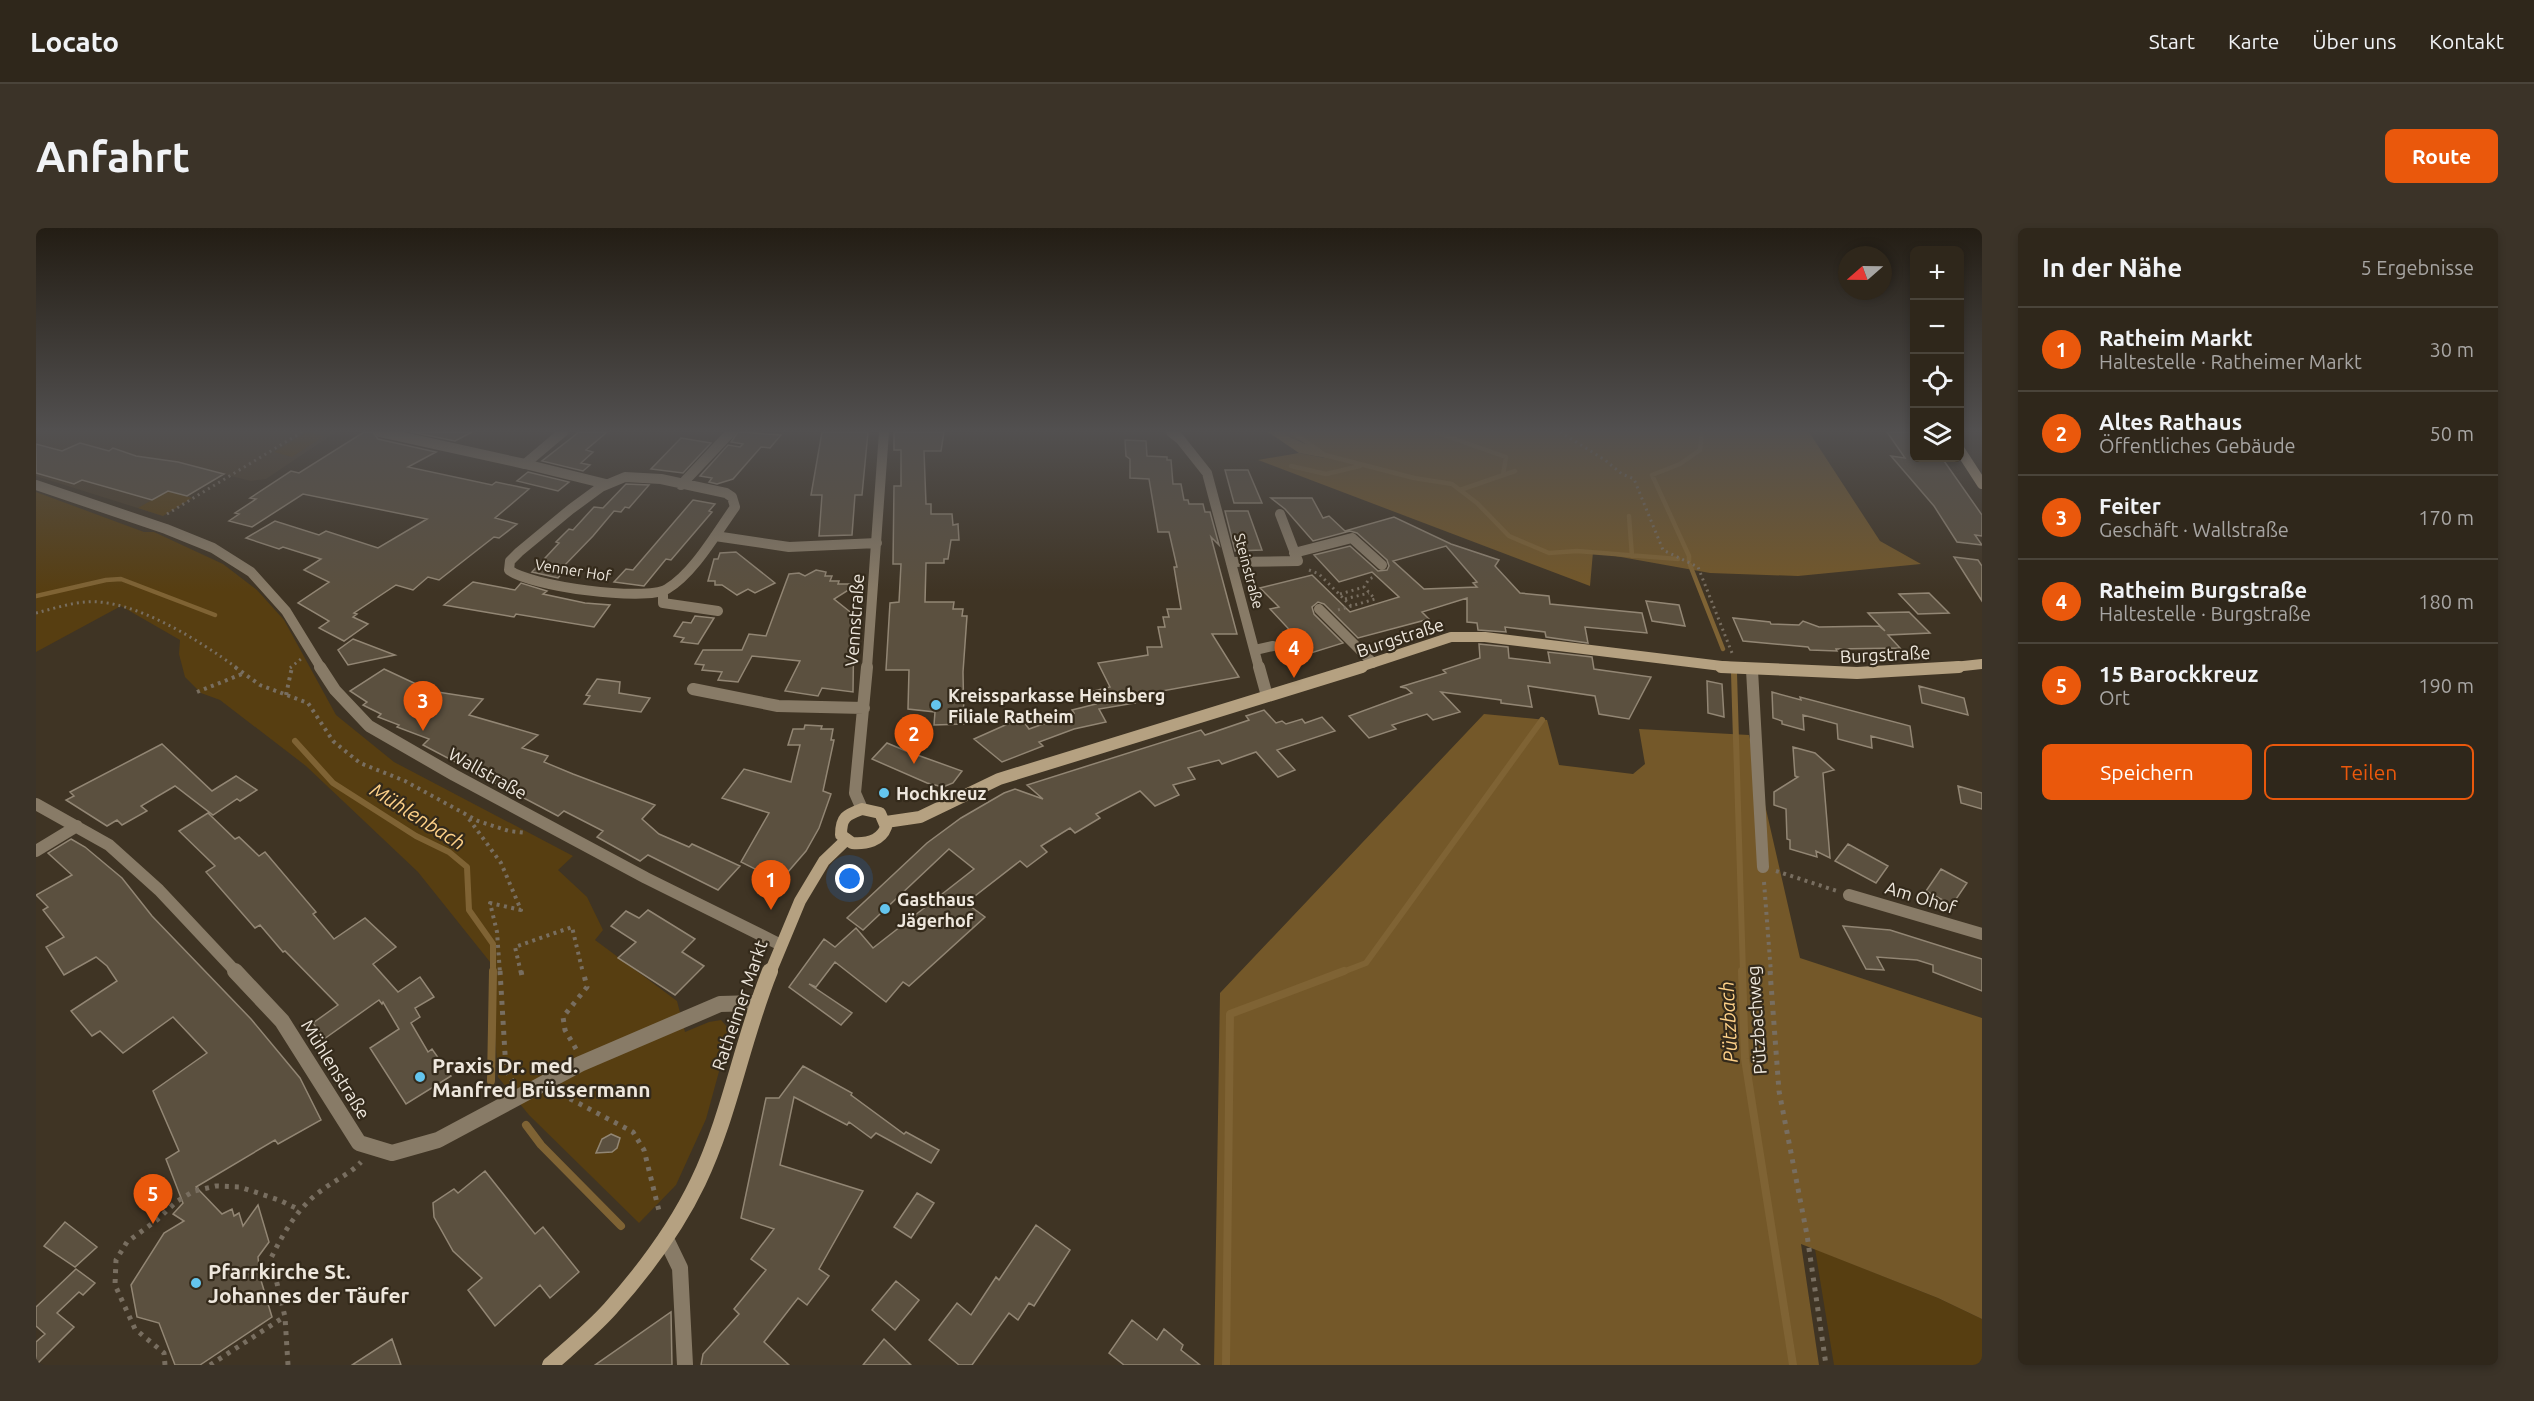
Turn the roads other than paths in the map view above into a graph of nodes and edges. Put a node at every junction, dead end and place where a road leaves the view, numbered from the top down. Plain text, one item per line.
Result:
1 (36, 485) edge
2 (605, 485) edge
3 (681, 485) edge
4 (881, 485) edge
5 (1210, 485) edge
6 (1280, 514) dead end
7 (715, 536) junction
8 (877, 543) junction
9 (1292, 557) junction
10 (1231, 562) junction
11 (1382, 566) road end
12 (663, 592) junction
13 (1320, 609) dead end
14 (718, 611) dead end
15 (1274, 646) dead end
16 (1255, 650) junction
17 (1374, 663) junction
18 (1982, 664) edge
19 (1752, 670) junction
20 (693, 689) dead end
21 (1267, 696) junction
22 (864, 708) junction
23 (36, 804) edge
24 (862, 809) junction
25 (886, 822) junction
26 (77, 826) junction
27 (846, 840) junction
28 (36, 851) edge
29 (1763, 867) road end
30 (1849, 895) road end
31 (1982, 934) edge
32 (781, 945) junction
33 (757, 1003) junction
34 (666, 1239) junction
35 (550, 1365) edge
36 (685, 1365) edge

1 - 32 street, Wallstraße
2 - 12 street, Venner Hof
3 - 7 street, Venner Hof
4 - 8 street, Vennstraße
5 - 10 street, Steinstraße
6 - 9 street
7 - 8 street
7 - 12 street, Venner Hof
8 - 22 street, Vennstraße
9 - 10 street
9 - 11 street
10 - 16 street, Steinstraße
12 - 14 street
13 - 17 street
15 - 16 street
16 - 21 street, Steinstraße
17 - 19 street, Burgstraße
17 - 21 street, Burgstraße
18 - 19 street, Burgstraße
19 - 29 street
20 - 22 street
21 - 25 street, Burgstraße
22 - 24 street, Vennstraße
23 - 26 street, Mühlenstraße
24 - 25 street
24 - 27 street
25 - 27 street
26 - 28 street
26 - 33 street, Mühlenstraße
27 - 32 street, Ratheimer Markt
30 - 31 street, Am Ohof
32 - 33 street, Ratheimer Markt
33 - 34 street, Ratheimer Markt
34 - 35 street, Ratheimer Markt
34 - 36 street

